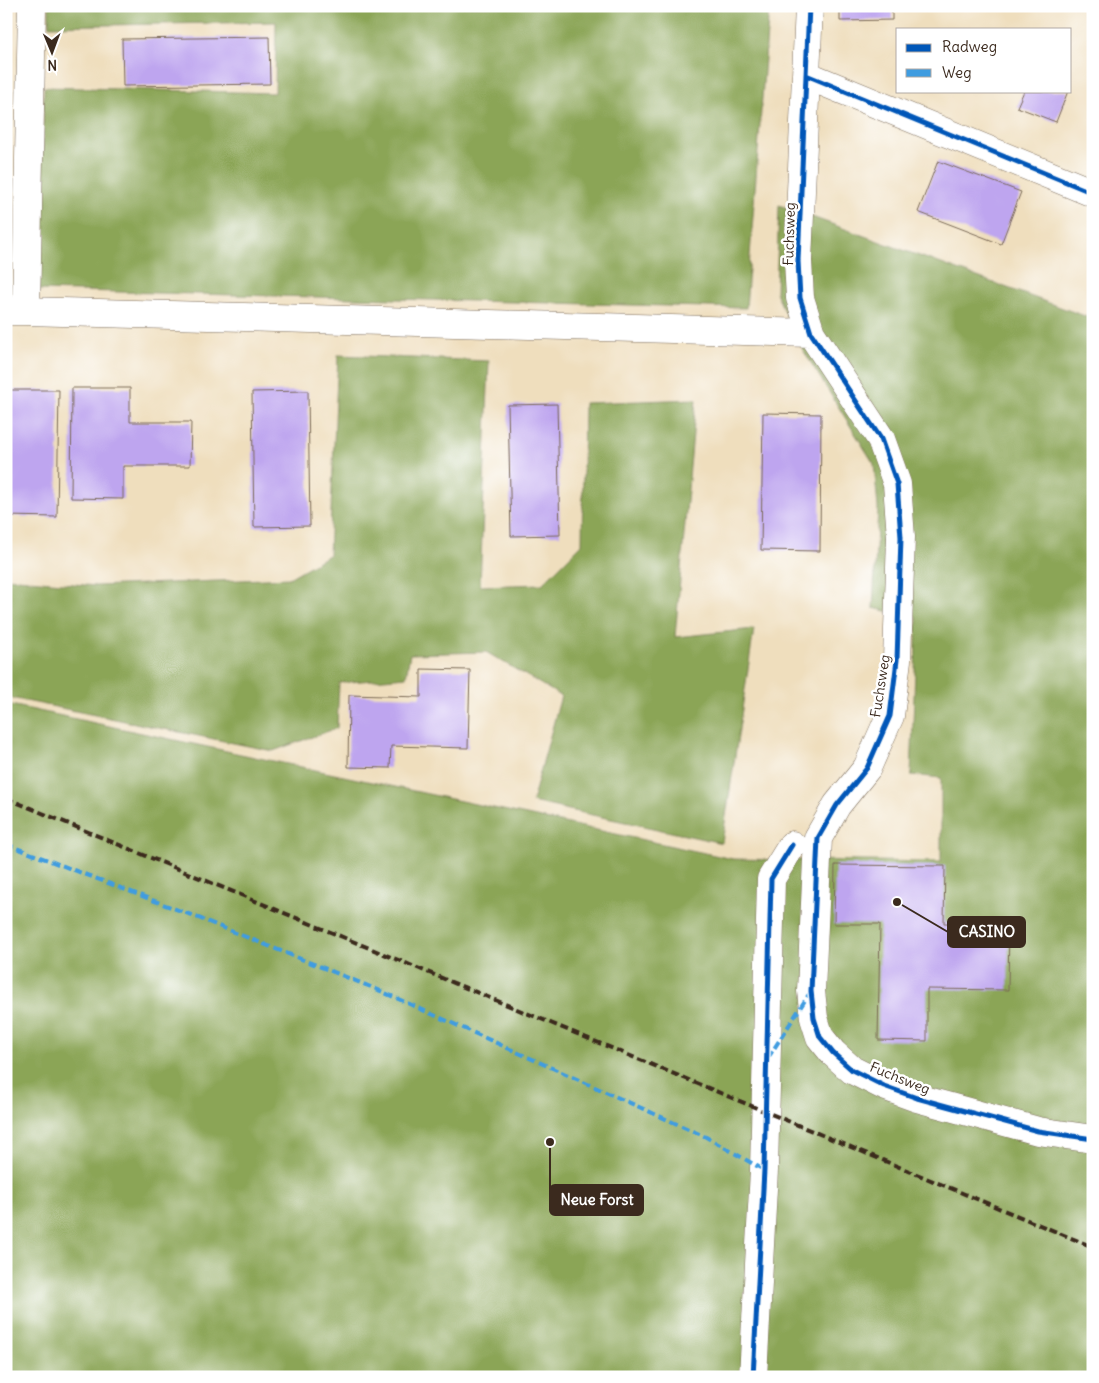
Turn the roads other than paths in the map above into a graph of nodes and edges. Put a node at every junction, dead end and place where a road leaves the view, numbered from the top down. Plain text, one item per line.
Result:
1 (32, 6) edge
2 (809, 6) edge
3 (806, 76) junction
4 (1093, 193) edge
5 (16, 311) edge
6 (811, 333) junction
7 (792, 845) dead end
8 (1093, 1139) edge
9 (753, 1377) edge

1 - 5 street
2 - 3 street, Fuchsweg
3 - 4 street
3 - 6 street, Fuchsweg
5 - 6 street
6 - 8 street, Fuchsweg
7 - 9 street

